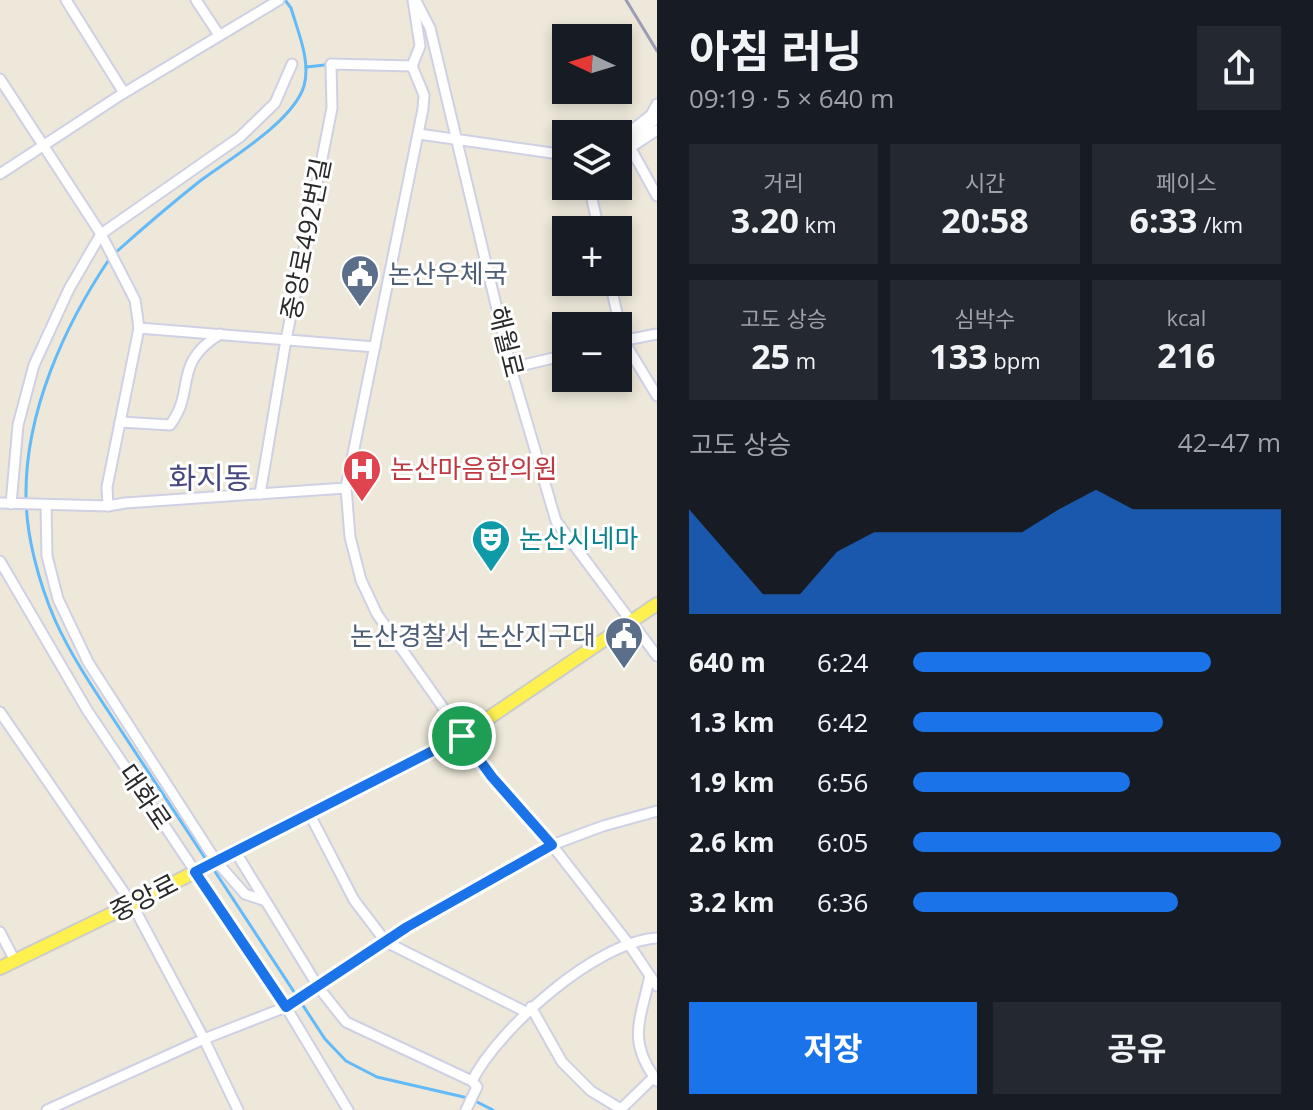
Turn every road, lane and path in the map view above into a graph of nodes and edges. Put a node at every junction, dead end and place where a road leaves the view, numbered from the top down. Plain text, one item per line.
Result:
1 (66, 0) edge
2 (196, 0) edge
3 (279, 0) edge
4 (414, 0) edge
5 (219, 35) junction
6 (433, 44) junction
7 (420, 46) junction
8 (292, 64) dead end
9 (412, 66) junction
10 (0, 79) edge
11 (124, 93) junction
12 (657, 104) edge
13 (657, 118) edge
14 (632, 130) edge
15 (657, 130) edge
16 (419, 134) junction
17 (632, 140) edge
18 (459, 142) junction
19 (43, 147) junction
20 (632, 148) edge
21 (632, 151) edge
22 (552, 153) edge
23 (0, 174) edge
24 (657, 196) edge
25 (101, 234) junction
26 (139, 328) junction
27 (222, 333) junction
28 (657, 334) edge
29 (632, 339) edge
30 (286, 340) junction
31 (375, 347) junction
32 (552, 358) edge
33 (632, 358) edge
34 (511, 368) junction
35 (657, 396) edge
36 (120, 422) junction
37 (346, 488) junction
38 (260, 494) junction
39 (11, 504) edge
40 (46, 505) junction
41 (108, 506) junction
42 (0, 561) edge
43 (657, 604) edge
44 (629, 621) junction
45 (657, 656) edge
46 (0, 712) edge
47 (462, 736) junction
48 (657, 811) edge
49 (309, 813) junction
50 (552, 845) junction
51 (235, 851) junction
52 (216, 861) junction
53 (195, 872) junction
54 (263, 900) junction
55 (132, 904) junction
56 (0, 932) edge
57 (657, 938) edge
58 (386, 942) junction
59 (628, 943) junction
60 (15, 961) junction
61 (0, 968) edge
62 (650, 976) junction
63 (657, 986) edge
64 (319, 988) junction
65 (295, 1002) junction
66 (528, 1009) junction
67 (204, 1039) junction
68 (656, 1079) edge
69 (473, 1086) junction
70 (344, 1109) edge
71 (47, 1110) edge
72 (238, 1110) edge
73 (466, 1110) edge

1 - 11 street
2 - 5 street
3 - 5 street
4 - 6 street, 해월로
4 - 7 street
5 - 11 street
6 - 7 street
6 - 18 street, 해월로
7 - 9 street
8 - 25 street
9 - 16 street
9 - 30 street, 중앙로492번길
10 - 19 street
11 - 19 street
12 - 14 street
13 - 17 street
15 - 20 street
16 - 18 street
16 - 31 street
18 - 22 street
18 - 34 street, 해월로
19 - 23 street
19 - 25 street
21 - 24 street
25 - 26 street
25 - 39 street
26 - 27 street
26 - 36 street
27 - 30 street
27 - 36 street
28 - 29 street
30 - 31 street
30 - 38 street, 중앙로492번길
31 - 37 street
32 - 34 street
33 - 35 street
34 - 44 street, 해월로
36 - 41 street
37 - 38 street
37 - 47 street
38 - 41 street
39 - 40 street
40 - 41 street
40 - 52 street
42 - 53 street, 대화로
43 - 44 main road, 중앙로
44 - 45 street, 해월로
44 - 47 main road, 중앙로
46 - 55 street
47 - 49 main road, 중앙로
47 - 50 street
48 - 50 street
49 - 51 main road, 중앙로
49 - 58 street
50 - 58 street
50 - 59 street
51 - 52 main road, 중앙로
51 - 54 street
52 - 53 main road, 중앙로
52 - 54 street
53 - 55 main road, 중앙로
53 - 65 street, 대화로
54 - 64 street
55 - 60 main road, 중앙로
55 - 67 street
56 - 60 street
57 - 59 street
58 - 64 street
58 - 66 street
59 - 62 street
59 - 66 street
60 - 61 main road, 중앙로
62 - 63 street
62 - 68 street
64 - 65 street
64 - 69 street
65 - 67 street
65 - 70 street, 대화로
66 - 68 street
66 - 69 street
67 - 71 street
67 - 72 street
69 - 73 street

